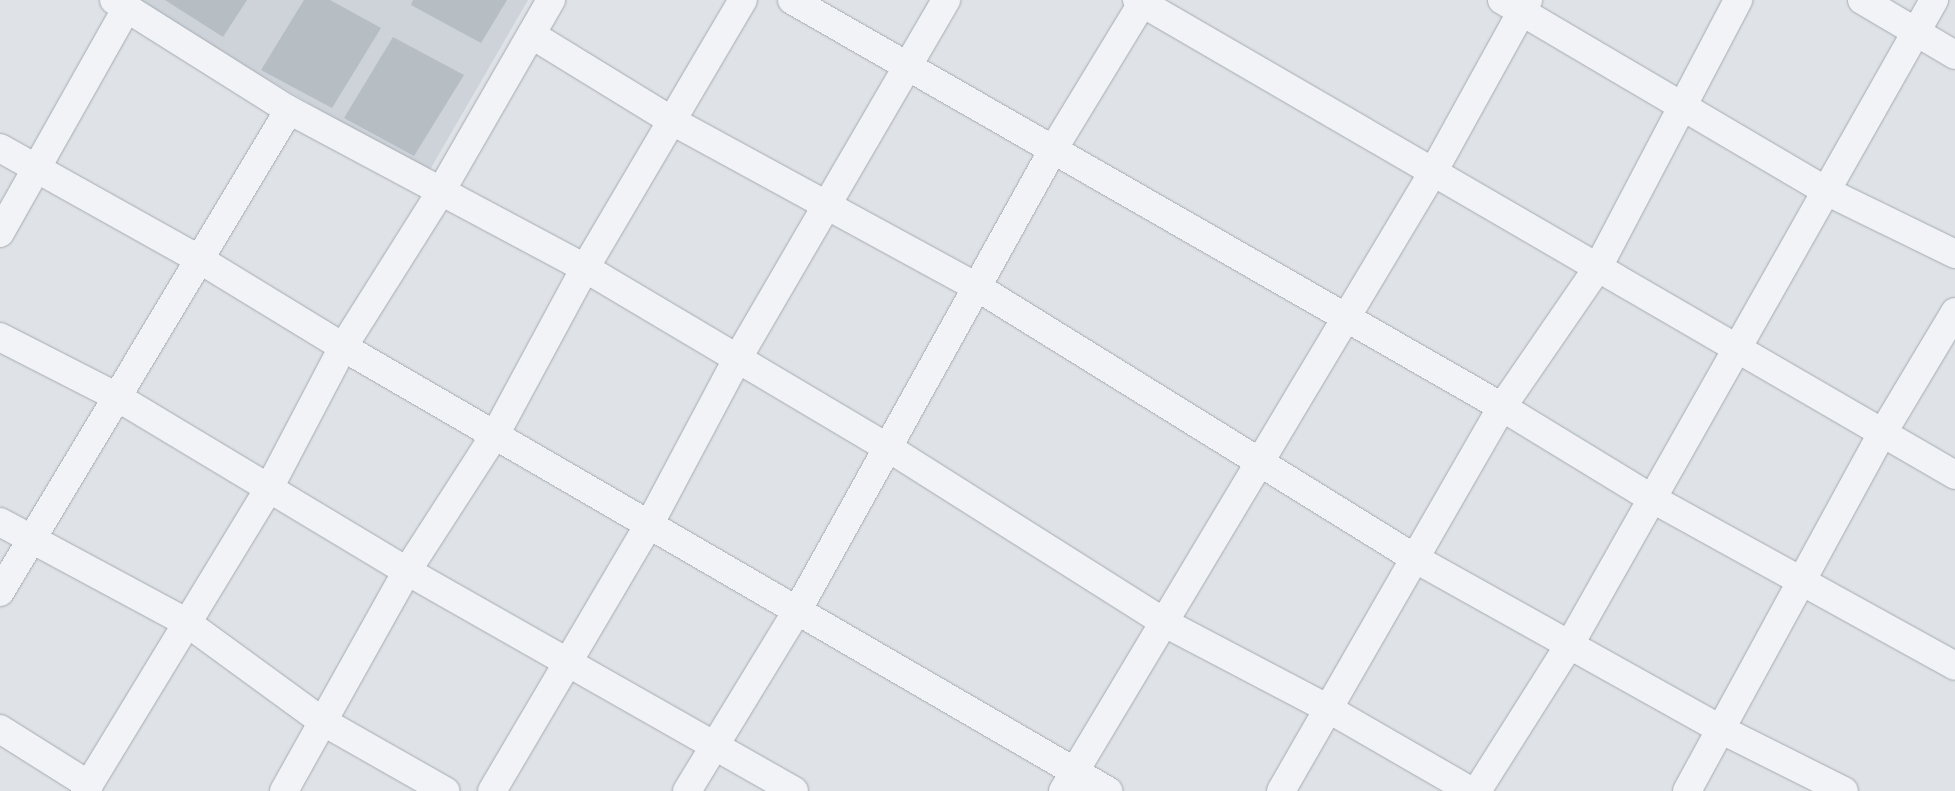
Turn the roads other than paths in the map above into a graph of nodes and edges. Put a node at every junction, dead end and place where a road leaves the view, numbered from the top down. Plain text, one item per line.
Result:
1 (551, 0) edge
2 (744, 0) edge
3 (792, 0) edge
4 (946, 0) edge
5 (1738, 0) edge
6 (1862, 0) edge
7 (1934, 0) edge
8 (1141, 1) edge
9 (120, 4) edge
10 (1517, 4) edge
11 (1917, 31) junction
12 (532, 35) junction
13 (1955, 55) edge
14 (910, 68) junction
15 (1680, 104) junction
16 (290, 110) junction
17 (674, 122) junction
18 (0, 148) edge
19 (1054, 148) junction
20 (36, 170) junction
21 (1432, 174) junction
22 (1826, 191) junction
23 (440, 193) junction
24 (828, 209) junction
25 (0, 233) edge
26 (1955, 254) edge
27 (199, 259) junction
28 (585, 268) junction
29 (1597, 269) junction
30 (977, 287) junction
31 (1955, 312) edge
32 (1343, 318) junction
33 (0, 337) edge
34 (343, 347) junction
35 (1737, 352) junction
36 (736, 361) junction
37 (117, 397) junction
38 (1502, 407) junction
39 (496, 433) junction
40 (1882, 434) junction
41 (887, 447) junction
42 (1258, 462) junction
43 (1955, 475) edge
44 (269, 488) junction
45 (1650, 498) junction
46 (0, 522) edge
47 (650, 523) junction
48 (29, 540) junction
49 (1416, 559) junction
50 (407, 571) junction
51 (1802, 580) junction
52 (0, 592) edge
53 (797, 611) junction
54 (186, 622) junction
55 (1166, 623) junction
56 (1570, 644) junction
57 (569, 661) junction
58 (1955, 666) edge
59 (1327, 708) junction
60 (322, 721) junction
61 (0, 730) edge
62 (1724, 731) junction
63 (715, 745) junction
64 (1069, 782) edge
65 (87, 788) edge
66 (284, 791) edge
67 (445, 791) edge
68 (492, 791) edge
69 (687, 791) edge
70 (794, 791) edge
71 (1108, 791) edge
72 (1282, 791) edge
73 (1471, 791) edge
74 (1478, 791) edge
75 (1688, 791) edge
76 (1844, 791) edge

1 - 12 street
2 - 17 street
3 - 14 street
4 - 14 street
5 - 15 street
6 - 11 street
7 - 11 street
8 - 19 street
8 - 21 street
9 - 16 street
9 - 20 street
10 - 15 street
10 - 21 street
11 - 13 street
11 - 22 street
12 - 17 street
12 - 23 street
14 - 19 street
14 - 24 street
15 - 22 street
15 - 29 street
16 - 23 street
16 - 27 street
17 - 24 street
17 - 28 street
18 - 20 street
19 - 30 street
19 - 32 street
20 - 25 street
20 - 27 street
21 - 29 street
21 - 32 street
22 - 26 street
22 - 35 street
23 - 28 street
23 - 34 street
24 - 30 street
24 - 36 street
27 - 34 street
27 - 37 street
28 - 36 street
28 - 39 street
29 - 35 street
29 - 38 street
30 - 41 street
30 - 42 street
31 - 40 street
32 - 38 street
32 - 42 street
33 - 37 street
34 - 39 street
34 - 44 street
35 - 40 street
35 - 45 street
36 - 41 street
36 - 47 street
37 - 44 street
37 - 48 street
38 - 45 street
38 - 49 street
39 - 47 street
39 - 50 street
40 - 43 street
40 - 51 street
41 - 53 street
41 - 55 street
42 - 49 street
42 - 55 street
44 - 50 street
44 - 54 street
45 - 51 street
45 - 56 street
46 - 48 street
47 - 53 street
47 - 57 street
48 - 52 street
48 - 54 street
49 - 56 street
49 - 59 street
50 - 57 street
50 - 60 street
51 - 58 street
51 - 62 street
53 - 63 street
53 - 64 street
54 - 60 street
54 - 65 street
55 - 59 street
55 - 64 street
56 - 62 street
56 - 74 street
57 - 63 street
57 - 68 street
59 - 72 street
59 - 73 street
60 - 66 street
60 - 67 street
61 - 65 street
62 - 75 street
62 - 76 street
63 - 69 street
63 - 70 street
64 - 71 street

